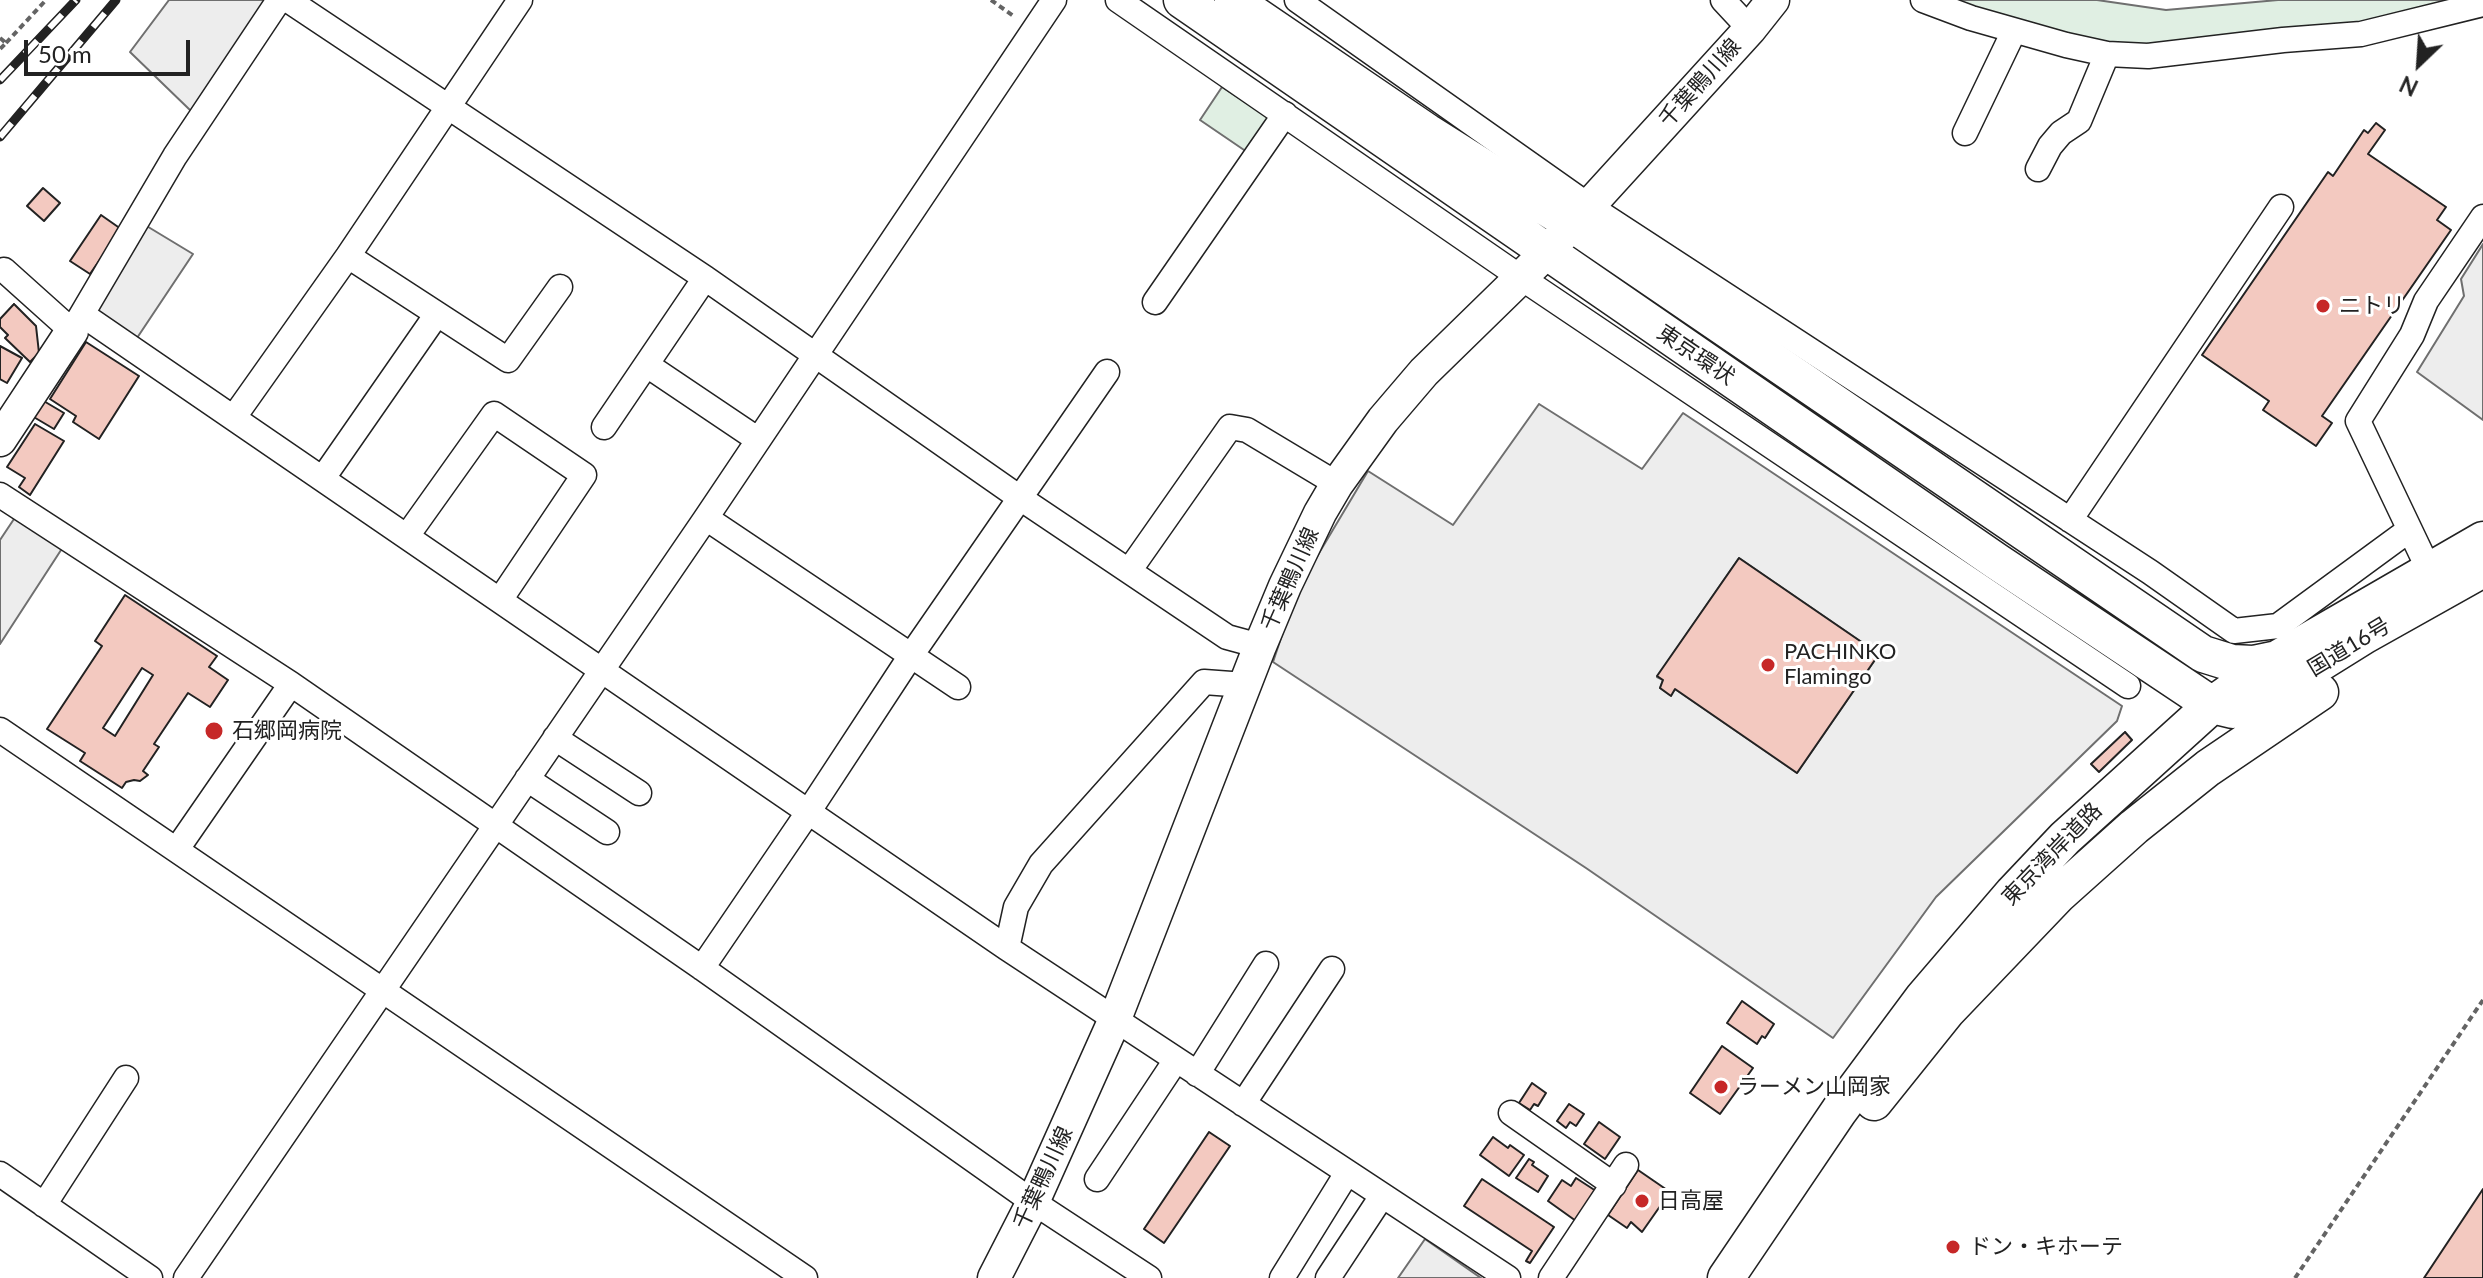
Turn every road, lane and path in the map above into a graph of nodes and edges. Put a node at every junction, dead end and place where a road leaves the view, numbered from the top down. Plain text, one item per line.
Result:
1 (46, 0) edge
2 (279, 0) edge
3 (288, 0) edge
4 (520, 0) edge
5 (991, 0) edge
6 (1054, 0) edge
7 (1118, 0) edge
8 (1182, 0) edge
9 (1233, 0) edge
10 (1297, 0) edge
11 (1723, 0) edge
12 (1773, 0) edge
13 (1923, 0) edge
14 (2483, 4) edge
15 (1276, 12) edge
16 (1021, 21) dead end
17 (1750, 29) junction
18 (2014, 31) junction
19 (0, 38) edge
20 (6, 43) junction
21 (0, 49) edge
22 (2107, 54) junction
23 (449, 108) junction
24 (1285, 114) junction
25 (1965, 133) dead end
26 (2038, 169) dead end
27 (2281, 207) dead end
28 (1580, 214) junction
29 (2483, 217) edge
30 (348, 256) junction
31 (1533, 265) junction
32 (4, 270) dead end
33 (705, 278) junction
34 (560, 287) dead end
35 (1155, 302) dead end
36 (437, 314) junction
37 (78, 323) junction
38 (815, 354) junction
39 (647, 365) junction
40 (1107, 372) dead end
41 (234, 417) junction
42 (604, 427) dead end
43 (757, 439) junction
44 (0, 440) edge
45 (323, 478) junction
46 (1337, 484) junction
47 (0, 495) edge
48 (1020, 498) junction
49 (1977, 501) junction
50 (706, 518) junction
51 (2070, 520) junction
52 (2409, 530) junction
53 (407, 536) junction
54 (2483, 540) edge
55 (2483, 569) edge
56 (2429, 570) junction
57 (1129, 571) junction
58 (2483, 596) edge
59 (500, 600) junction
60 (1260, 646) junction
61 (910, 657) junction
62 (2277, 659) junction
63 (603, 669) junction
64 (291, 684) junction
65 (1245, 685) junction
66 (2128, 686) dead end
67 (958, 687) dead end
68 (2221, 704) junction
69 (0, 730) edge
70 (555, 738) junction
71 (2220, 760) junction
72 (527, 779) junction
73 (639, 793) dead end
74 (809, 811) junction
75 (495, 826) junction
76 (607, 832) dead end
77 (177, 849) junction
78 (1007, 948) junction
79 (1266, 964) dead end
80 (702, 968) junction
81 (1332, 969) dead end
82 (382, 991) junction
83 (2483, 1000) edge
84 (1115, 1019) junction
85 (1176, 1060) junction
86 (1197, 1074) junction
87 (126, 1078) dead end
88 (1243, 1104) junction
89 (1511, 1113) dead end
90 (1347, 1173) junction
91 (0, 1174) edge
92 (1097, 1179) dead end
93 (1382, 1196) junction
94 (1033, 1202) junction
95 (44, 1205) junction
96 (150, 1278) edge
97 (186, 1278) edge
98 (805, 1278) edge
99 (994, 1278) edge
100 (1149, 1278) edge
101 (1282, 1278) edge
102 (1328, 1278) edge
103 (1508, 1278) edge
104 (1551, 1278) edge
105 (1726, 1278) edge
106 (1755, 1278) edge
107 (2295, 1278) edge

1 - 20 path
2 - 37 street
3 - 23 street
4 - 23 street
5 - 16 path
6 - 38 street
7 - 24 street
8 - 31 highway, 東京環状
9 - 15 highway, 東京環状
10 - 28 street
11 - 17 street
12 - 17 main road, 千葉鴨川線
13 - 18 street
14 - 22 street
15 - 28 highway, 東京環状
17 - 28 main road, 千葉鴨川線
18 - 22 street
18 - 25 street
19 - 20 path
20 - 21 path
22 - 26 street
23 - 30 street
23 - 33 street
24 - 31 street
24 - 35 street
27 - 51 street
28 - 31 main road, 千葉鴨川線
28 - 49 highway, 東京環状
28 - 51 street
29 - 52 street
30 - 36 street
30 - 41 street
31 - 46 main road, 千葉鴨川線
31 - 66 street
31 - 68 highway, 東京環状
32 - 37 street
33 - 38 street
33 - 39 street
34 - 36 street
36 - 45 street
37 - 41 street
37 - 44 main road
38 - 43 street
38 - 48 street
39 - 42 street
39 - 43 street
40 - 48 street
41 - 45 street
43 - 50 street
45 - 53 street
46 - 57 street
46 - 60 main road, 千葉鴨川線
47 - 64 street
48 - 57 street
48 - 61 street
49 - 62 highway, 東京環状
49 - 68 highway, 東京環状
50 - 61 street
50 - 63 street
51 - 52 street
52 - 56 street
53 - 59 street
53 - 59 street
54 - 56 highway, 東京湾岸道路
55 - 68 highway, 国道16号
56 - 62 highway, 東京湾岸道路
57 - 60 street
58 - 71 highway, 東京湾岸道路
59 - 63 street
60 - 65 main road, 千葉鴨川線
61 - 67 street
61 - 74 street
62 - 68 highway, 東京湾岸道路
63 - 70 street
63 - 74 street
64 - 75 street
64 - 77 street
65 - 78 street
65 - 84 main road, 千葉鴨川線
68 - 71 highway
68 - 105 highway, 東京湾岸道路
69 - 77 street
70 - 72 street
70 - 73 street
71 - 106 highway, 東京湾岸道路
72 - 75 street
72 - 76 street
74 - 78 street
74 - 80 street
75 - 80 street
75 - 82 street
77 - 82 street
78 - 84 street
79 - 86 street
80 - 94 street
81 - 88 street
82 - 97 street
82 - 98 street
83 - 107 path
84 - 85 street
84 - 94 main road, 千葉鴨川線
85 - 86 street
85 - 92 street
86 - 88 street
87 - 95 street
88 - 90 street
89 - 104 street
90 - 93 street
90 - 101 street
91 - 95 street
93 - 102 street
93 - 103 street
94 - 99 main road, 千葉鴨川線
94 - 100 street
95 - 96 street

